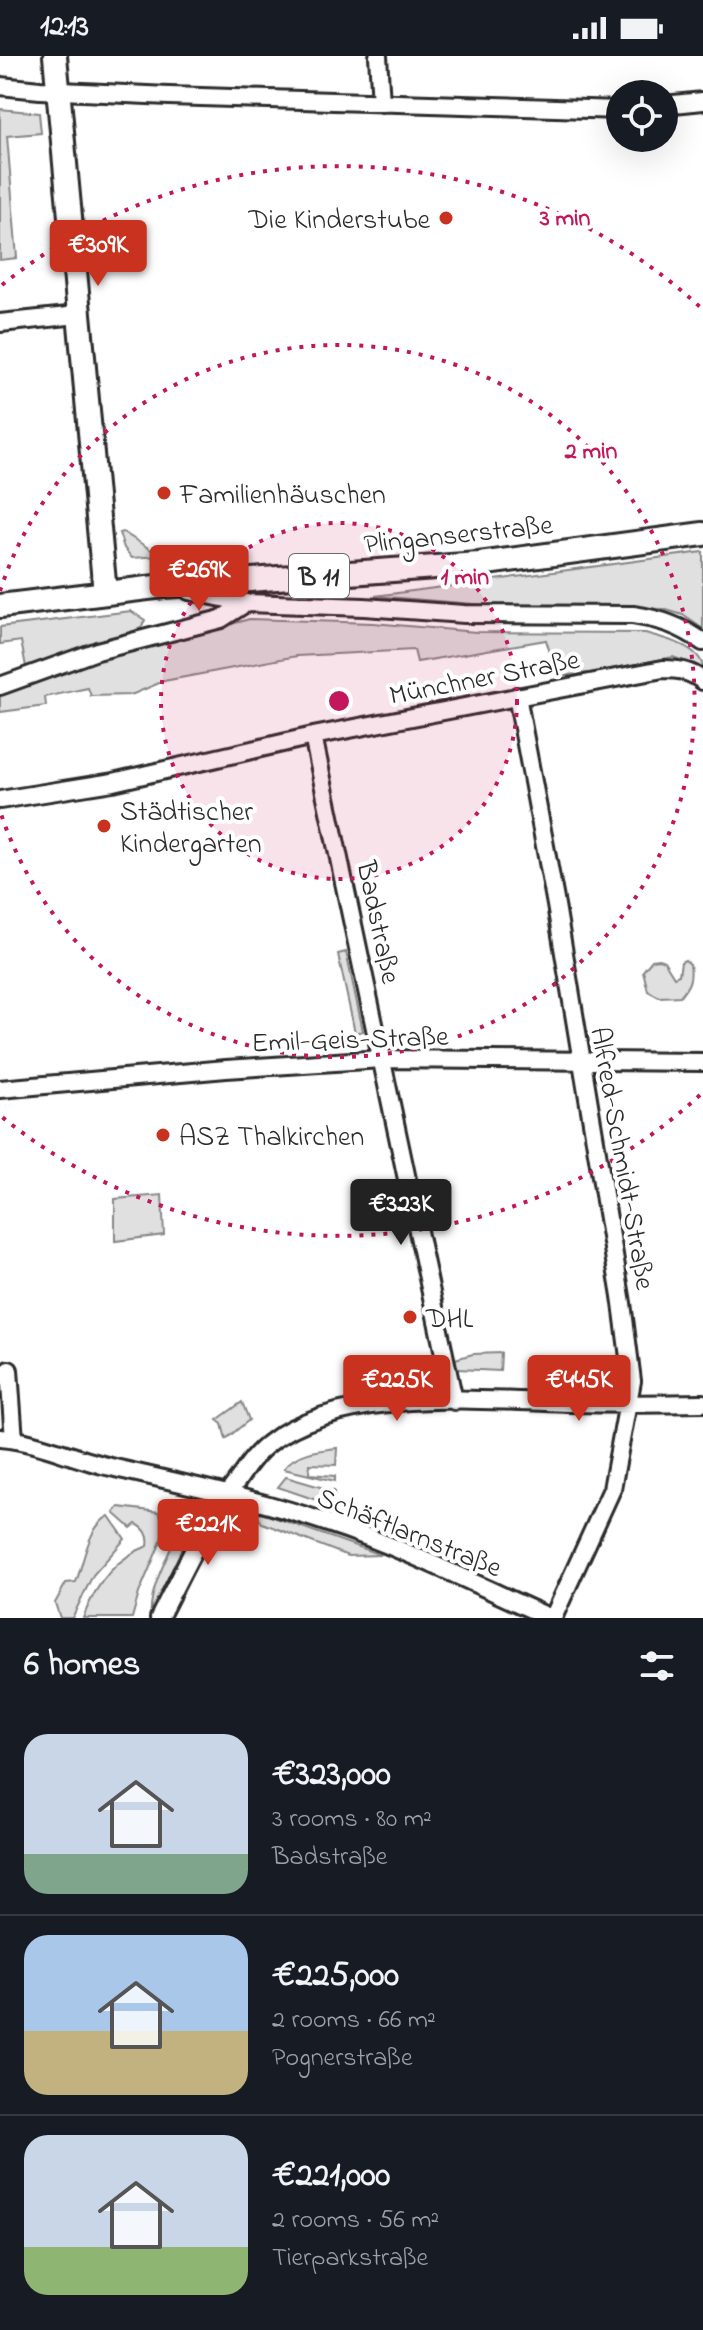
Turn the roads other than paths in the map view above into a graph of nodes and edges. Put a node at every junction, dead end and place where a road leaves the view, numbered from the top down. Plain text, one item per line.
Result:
1 (55, 56) edge
2 (378, 56) edge
3 (0, 86) edge
4 (58, 91) junction
5 (703, 101) edge
6 (381, 103) junction
7 (678, 104) edge
8 (606, 110) edge
9 (78, 315) junction
10 (0, 323) edge
11 (703, 523) edge
12 (703, 534) edge
13 (626, 543) junction
14 (159, 586) junction
15 (105, 593) junction
16 (246, 603) junction
17 (0, 606) edge
18 (703, 642) edge
19 (699, 677) edge
20 (0, 686) edge
21 (517, 696) junction
22 (313, 736) junction
23 (0, 800) edge
24 (382, 1059) junction
25 (581, 1062) junction
26 (703, 1062) edge
27 (0, 1089) edge
28 (9, 1370) dead end
29 (454, 1401) junction
30 (703, 1403) edge
31 (629, 1404) junction
32 (7, 1439) edge
33 (227, 1494) junction
34 (159, 1618) edge
35 (552, 1618) edge

1 - 4 main road
2 - 6 street
3 - 4 street
4 - 6 street
4 - 9 main road
5 - 7 street
6 - 8 street
9 - 10 street
9 - 15 main road
11 - 13 main road, Plinganserstraße / B 11
12 - 13 main road, Plinganserstraße / B 11
13 - 14 main road, Plinganserstraße / B 11
14 - 15 main road, Plinganserstraße / B 11
14 - 16 street
15 - 17 main road, B 11
16 - 18 street
16 - 20 street
19 - 21 street, Münchner Straße
21 - 22 street, Münchner Straße
21 - 25 street, Alfred-Schmidt-Straße
22 - 23 street, Münchner Straße
22 - 24 street, Badstraße
24 - 25 street, Emil-Geis-Straße
24 - 27 street, Emil-Geis-Straße
24 - 29 street, Badstraße
25 - 26 street, Emil-Geis-Straße
25 - 31 street, Alfred-Schmidt-Straße
28 - 32 street
29 - 31 street
29 - 33 street
30 - 31 street
31 - 35 street, Alfred-Schmidt-Straße
32 - 33 street, Schäftlarnstraße
33 - 34 street
33 - 35 street, Schäftlarnstraße

